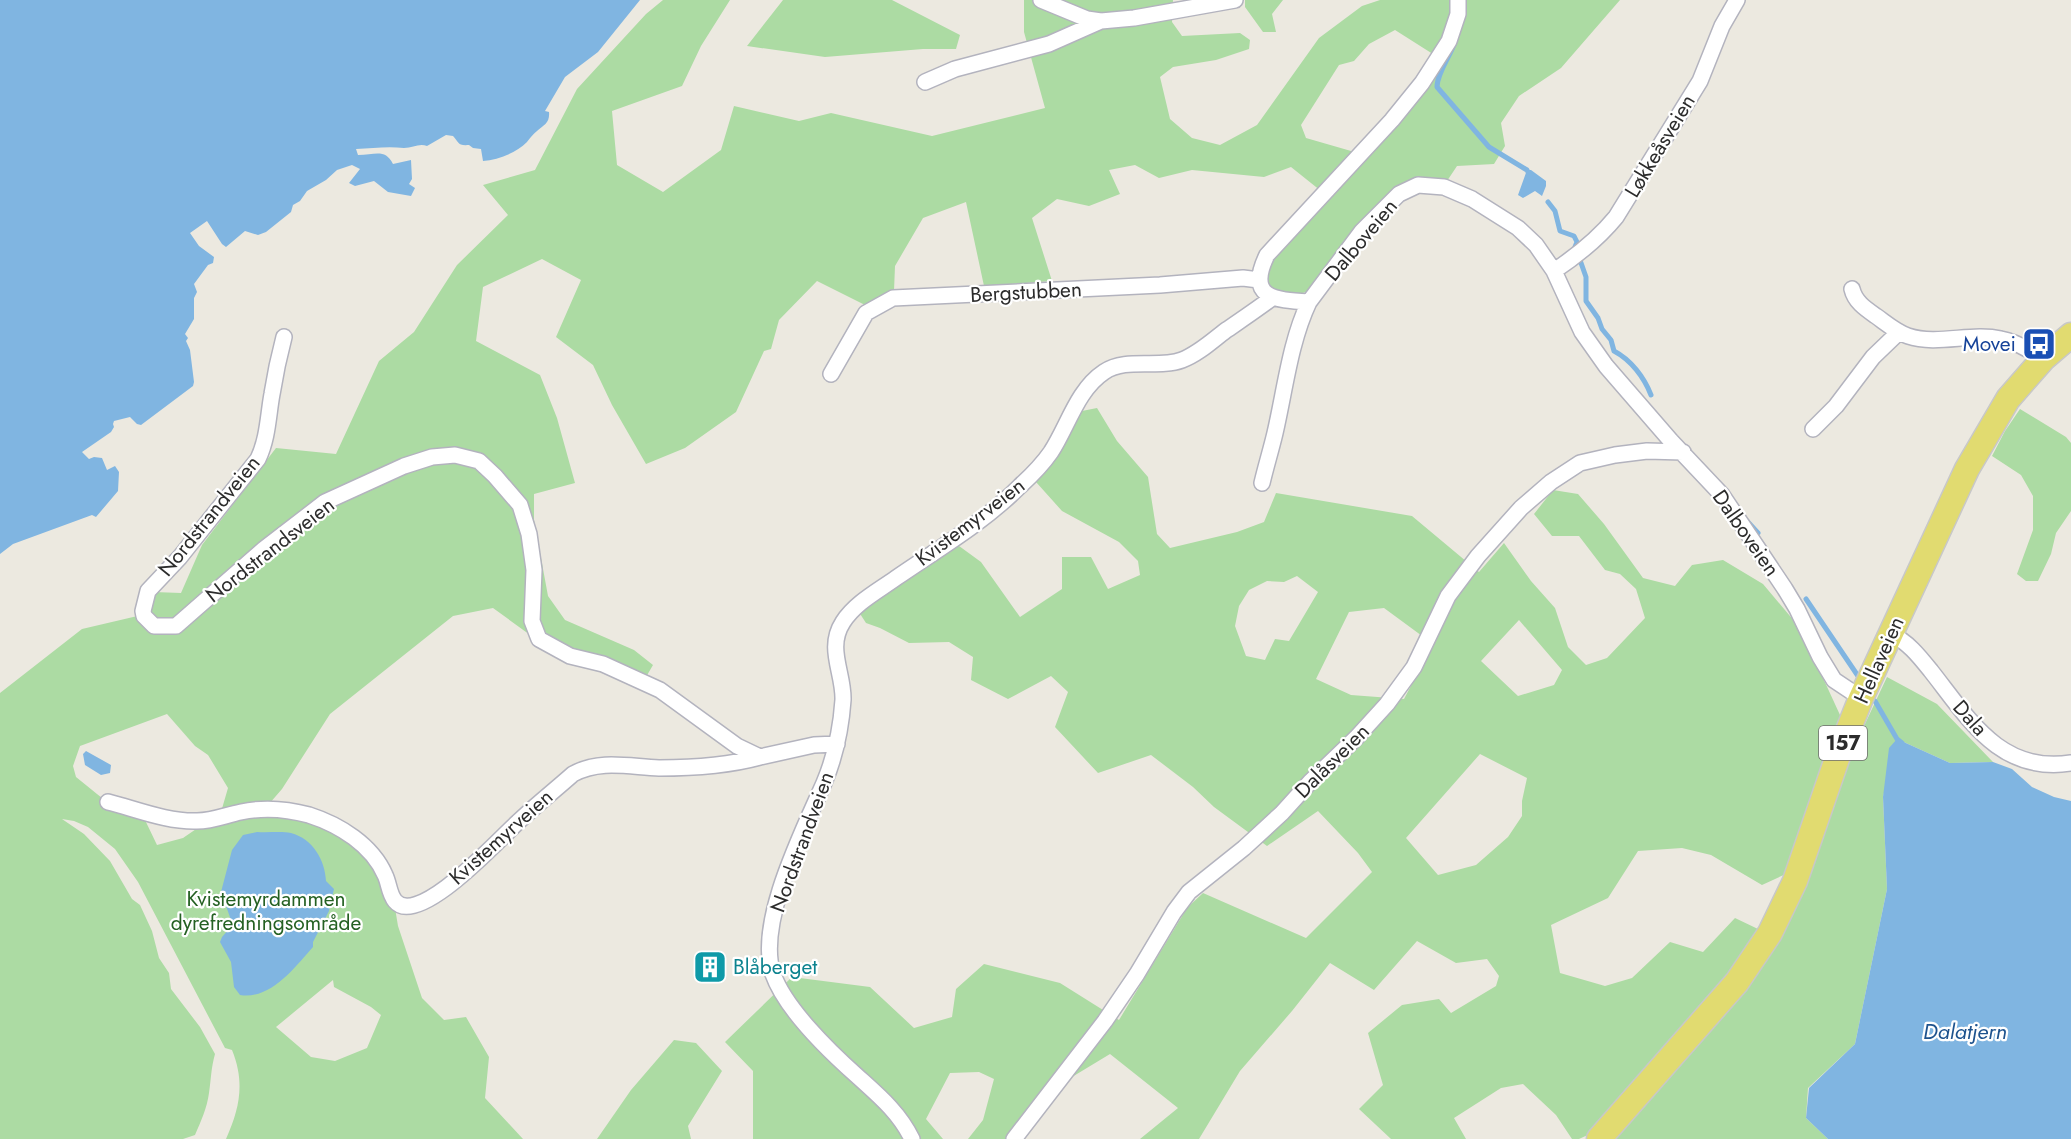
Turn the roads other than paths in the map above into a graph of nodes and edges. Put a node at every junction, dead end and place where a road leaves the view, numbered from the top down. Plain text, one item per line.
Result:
1 (1041, 0) edge
2 (1235, 0) edge
3 (1458, 0) edge
4 (1737, 0) edge
5 (1101, 21) junction
6 (925, 82) dead end
7 (1554, 271) junction
8 (1259, 280) junction
9 (1852, 289) dead end
10 (1272, 298) junction
11 (1309, 302) junction
12 (1899, 332) junction
13 (2071, 334) edge
14 (284, 337) dead end
15 (2043, 359) junction
16 (831, 374) dead end
17 (1813, 429) dead end
18 (1683, 452) junction
19 (1262, 483) dead end
20 (147, 619) joint
21 (1891, 634) junction
22 (1861, 698) junction
23 (837, 744) junction
24 (760, 757) junction
25 (2071, 763) edge
26 (108, 802) dead end
27 (912, 1139) edge
28 (1014, 1139) edge
29 (1599, 1139) edge

1 - 5 street
2 - 5 street
3 - 8 street
4 - 7 street, Løkkeåsveien
5 - 6 street
7 - 11 street, Dalboveien
7 - 18 street, Dalboveien
8 - 10 street
8 - 16 street, Bergstubben
9 - 12 street
10 - 11 street, Dalboveien
10 - 23 street, Kvistemyrveien
11 - 19 street
12 - 15 street
12 - 17 street
13 - 15 main road, Hellaveien / 157
14 - 20 street, Nordstrandveien
15 - 21 main road, Hellaveien / 157
18 - 22 street, Dalboveien
18 - 28 street, Dalåsveien
20 - 24 street, Nordstrandsveien
21 - 22 main road, Hellaveien / 157
21 - 25 street, Dala
22 - 29 main road, Hellaveien / 157
23 - 24 street
23 - 27 street, Nordstrandveien
24 - 26 street, Kvistemyrveien

